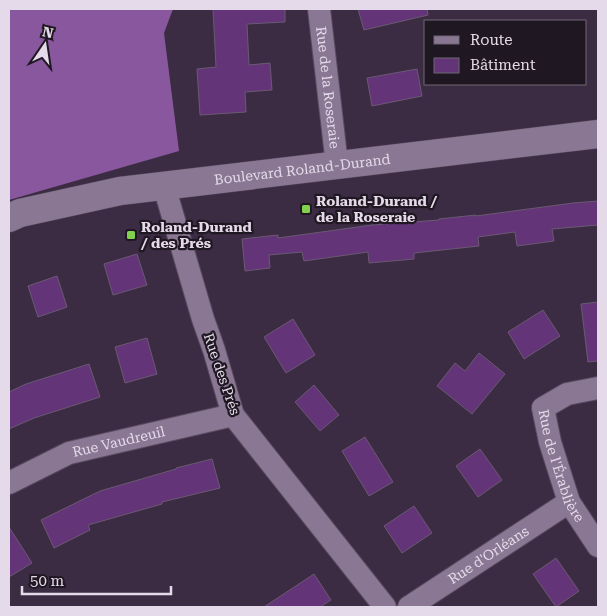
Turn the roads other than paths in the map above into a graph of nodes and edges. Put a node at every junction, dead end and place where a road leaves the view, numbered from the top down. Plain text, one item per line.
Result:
1 (319, 9) edge
2 (598, 134) edge
3 (337, 165) junction
4 (164, 186) junction
5 (9, 218) edge
6 (598, 388) edge
7 (234, 415) junction
8 (9, 483) edge
9 (569, 502) junction
10 (598, 546) edge
11 (385, 607) edge
12 (409, 607) edge

1 - 3 street, Rue de la Roseraie
2 - 3 street, Boulevard Roland-Durand
3 - 4 street, Boulevard Roland-Durand
4 - 5 street, Boulevard Roland-Durand
4 - 7 street, Rue des Prés
6 - 9 street, Rue de l'Érablière
7 - 8 street, Rue Vaudreuil
7 - 11 street, Rue des Prés
9 - 10 street, Rue de l'Érablière
9 - 12 street, Rue d'Orléans

